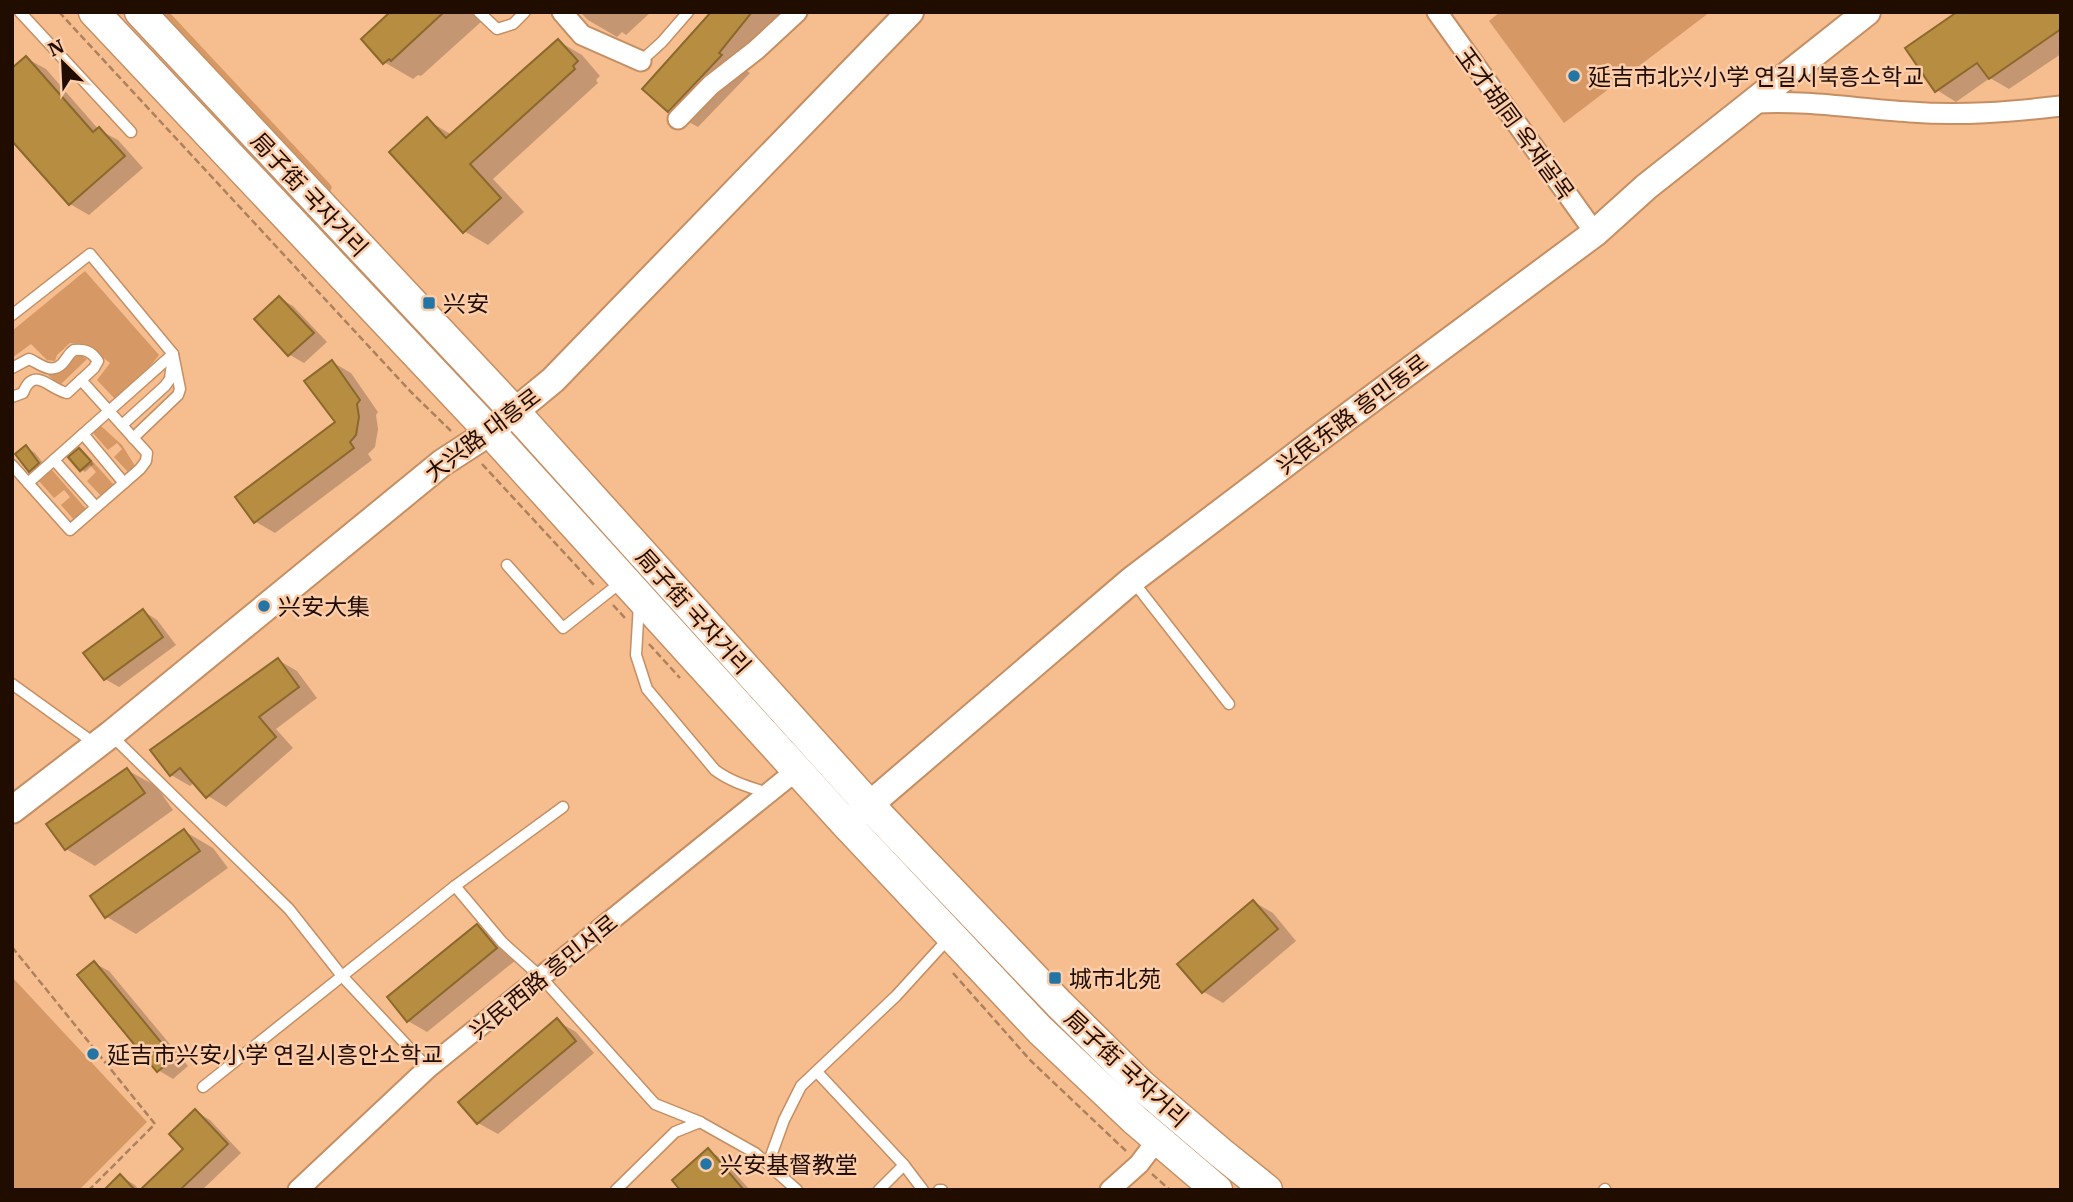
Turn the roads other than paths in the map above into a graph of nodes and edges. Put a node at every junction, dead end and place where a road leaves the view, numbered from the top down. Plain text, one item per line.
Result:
1 (20, 12) edge
2 (94, 12) edge
3 (141, 12) edge
4 (479, 12) edge
5 (525, 12) edge
6 (562, 12) edge
7 (688, 12) edge
8 (797, 12) edge
9 (910, 12) edge
10 (1437, 12) edge
11 (1867, 12) edge
12 (640, 61) joint
13 (1755, 103) junction
14 (2061, 106) edge
15 (678, 119) dead end
16 (131, 132) dead end
17 (1595, 233) junction
18 (12, 315) edge
19 (173, 354) junction
20 (12, 368) edge
21 (81, 380) junction
22 (12, 397) edge
23 (109, 411) junction
24 (514, 411) junction
25 (122, 425) junction
26 (490, 432) junction
27 (83, 434) junction
28 (133, 438) junction
29 (54, 460) junction
30 (12, 465) edge
31 (28, 483) junction
32 (124, 483) junction
33 (96, 508) junction
34 (507, 565) dead end
35 (1132, 580) junction
36 (632, 588) junction
37 (12, 684) edge
38 (1229, 704) dead end
39 (104, 740) junction
40 (797, 770) junction
41 (769, 793) junction
42 (870, 806) junction
43 (563, 807) dead end
44 (12, 810) edge
45 (846, 824) junction
46 (455, 886) junction
47 (951, 935) junction
48 (342, 976) junction
49 (542, 978) junction
50 (428, 1068) junction
51 (817, 1072) junction
52 (203, 1087) dead end
53 (700, 1122) junction
54 (1158, 1139) junction
55 (768, 1164) junction
56 (904, 1165) junction
57 (298, 1190) edge
58 (616, 1190) edge
59 (797, 1190) edge
60 (879, 1190) edge
61 (923, 1190) edge
62 (1110, 1190) edge
63 (1217, 1190) edge
64 (1267, 1190) edge

1 - 16 lane
2 - 26 main road, 局子街 국자거리
3 - 24 main road, 局子街 국자거리
4 - 5 lane
6 - 12 street
7 - 12 lane
8 - 15 street
9 - 24 street, 大兴路 대흥로
10 - 17 street, 玉才胡同 옥재골목
11 - 13 street, 兴民东路 흥민동로
13 - 14 street
13 - 17 street, 兴民东路 흥민동로
17 - 35 street, 兴民东路 흥민동로
18 - 19 lane
19 - 23 lane
19 - 25 lane
19 - 28 lane
20 - 21 lane
21 - 22 lane
21 - 23 lane
23 - 25 lane
23 - 27 lane
24 - 26 street, 大兴路 대흥로
24 - 42 main road, 局子街 국자거리
25 - 28 lane
26 - 36 main road, 局子街 국자거리
26 - 39 street, 大兴路 대흥로
27 - 29 lane
27 - 32 lane
28 - 32 lane
29 - 31 lane
29 - 33 lane
30 - 31 lane
31 - 33 lane
32 - 33 lane
34 - 36 lane
35 - 38 lane
35 - 42 street, 兴民东路 흥민동로
36 - 40 main road, 局子街 국자거리
36 - 41 lane
37 - 39 lane
39 - 44 street, 大兴路 대흥로
39 - 48 lane
40 - 41 street, 兴民西路 흥민서로
40 - 45 main road, 局子街 국자거리
41 - 49 street, 兴民西路 흥민서로
42 - 45 street, 兴民东路 흥민동로
42 - 64 main road, 局子街 국자거리
43 - 46 lane
45 - 47 main road, 局子街 국자거리
46 - 48 lane
46 - 49 lane
47 - 51 lane
47 - 54 main road, 局子街 국자거리
48 - 50 lane
48 - 52 lane
49 - 50 street, 兴民西路 흥민서로
49 - 53 lane
50 - 57 street, 兴民西路 흥민서로
51 - 55 lane
51 - 56 lane
53 - 55 lane
53 - 58 lane
54 - 62 street
54 - 63 main road, 局子街 국자거리
55 - 59 lane
56 - 60 lane
56 - 61 lane

